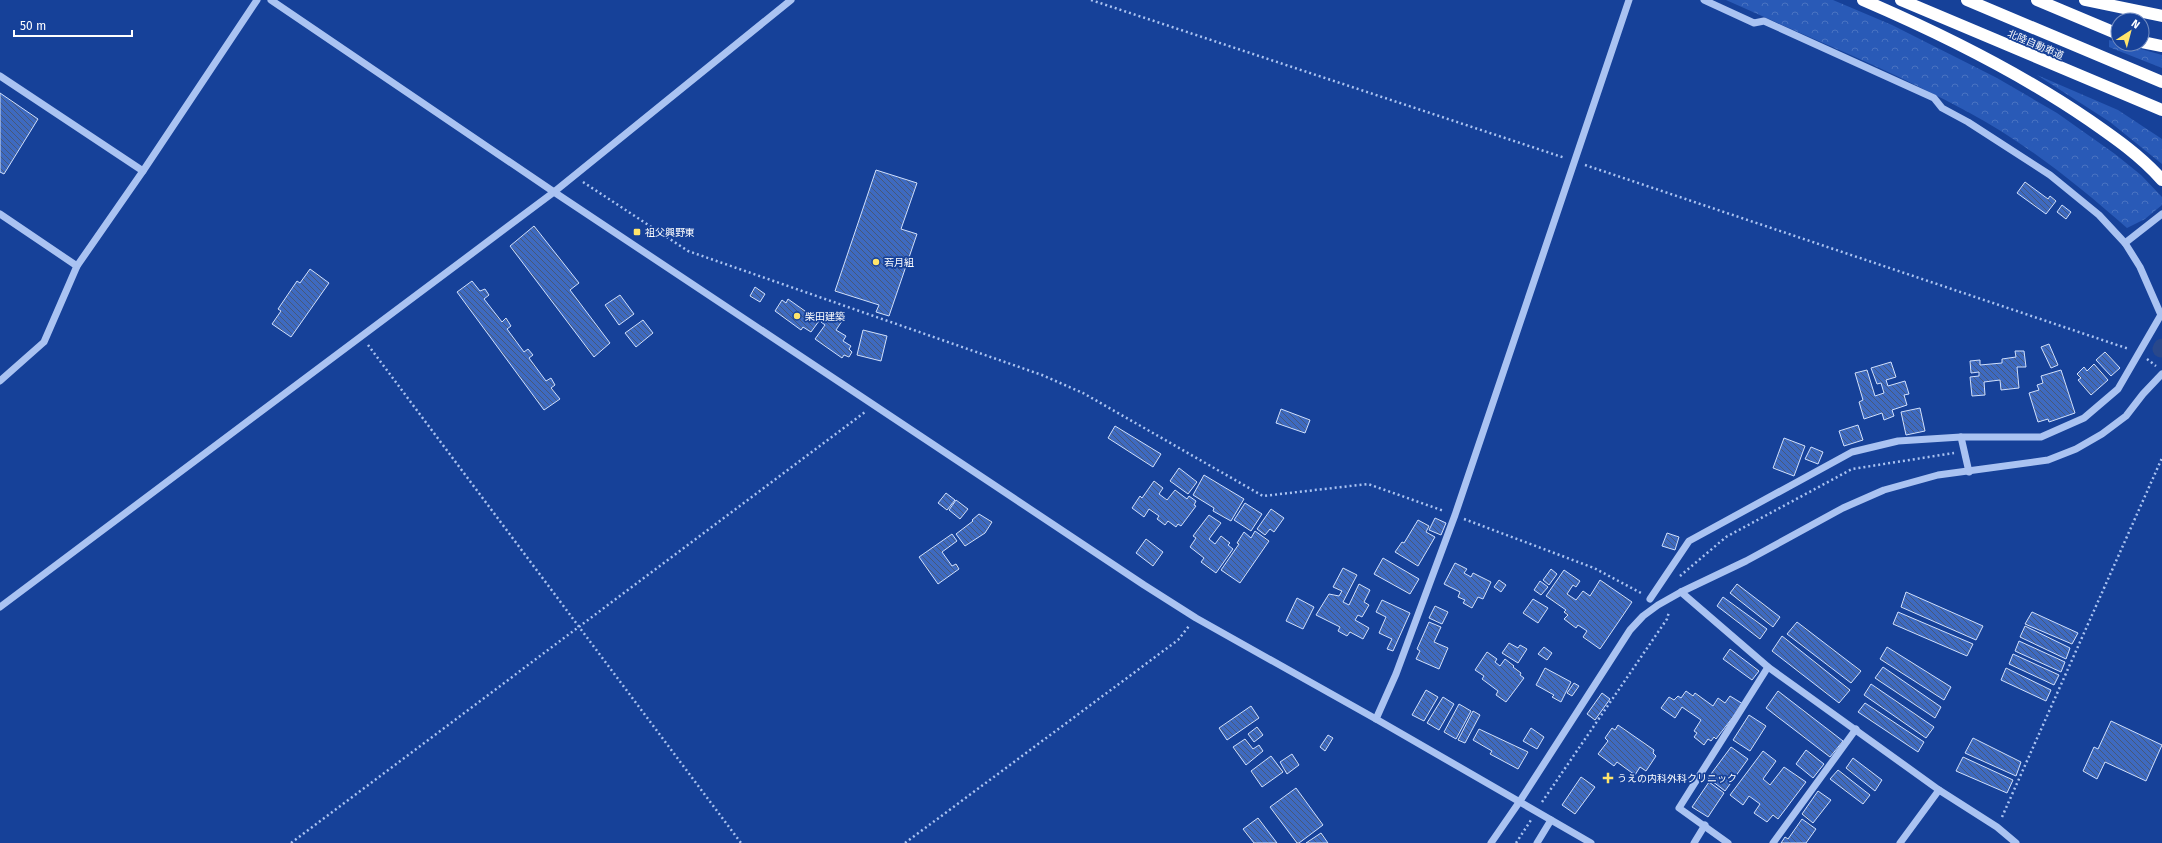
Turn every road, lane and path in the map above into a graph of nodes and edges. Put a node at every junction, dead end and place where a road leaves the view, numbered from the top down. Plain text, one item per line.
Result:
1 (257, 0) edge
2 (271, 0) edge
3 (791, 0) edge
4 (1091, 0) edge
5 (1629, 0) edge
6 (1704, 0) edge
7 (1863, 0) edge
8 (1901, 0) edge
9 (1967, 0) edge
10 (2037, 0) edge
11 (2085, 0) edge
12 (2162, 16) edge
13 (2110, 31) edge
14 (2150, 44) edge
15 (2162, 46) edge
16 (0, 76) edge
17 (2162, 82) edge
18 (2119, 92) junction
19 (2162, 110) edge
20 (2162, 116) edge
21 (1574, 161) junction
22 (143, 171) junction
23 (573, 175) junction
24 (2162, 180) edge
25 (554, 192) junction
26 (0, 214) edge
27 (2162, 214) edge
28 (2125, 242) junction
29 (77, 266) junction
30 (2162, 314) edge
31 (361, 336) junction
32 (2140, 353) junction
33 (2162, 372) edge
34 (0, 381) edge
35 (874, 405) junction
36 (1961, 438) junction
37 (1964, 451) junction
38 (2162, 458) edge
39 (1969, 472) junction
40 (1456, 515) junction
41 (1681, 592) junction
42 (1672, 598) junction
43 (1650, 599) joint
44 (0, 607) edge
45 (1196, 618) junction
46 (579, 628) junction
47 (1768, 667) junction
48 (1376, 719) junction
49 (1856, 729) junction
50 (1939, 790) junction
51 (1520, 801) junction
52 (1536, 811) junction
53 (1551, 820) junction
54 (1706, 825) junction
55 (1997, 827) junction
56 (291, 843) edge
57 (741, 843) edge
58 (905, 843) edge
59 (1491, 843) edge
60 (1516, 843) edge
61 (1537, 843) edge
62 (1591, 843) edge
63 (1694, 843) edge
64 (1728, 843) edge
65 (1773, 843) edge
66 (1900, 843) edge
67 (2016, 843) edge

1 - 22 street
2 - 25 street
3 - 23 street
4 - 21 path
5 - 21 street
6 - 28 street
7 - 24 highway
8 - 18 highway, 北陸自動車道
9 - 17 highway, 北陸自動車道
10 - 13 highway
11 - 12 highway
14 - 15 highway
16 - 22 street
18 - 19 highway, 北陸自動車道
18 - 20 highway
21 - 32 path
21 - 40 street
22 - 29 street
23 - 25 street
23 - 40 path
25 - 31 street
25 - 35 street
26 - 29 street
27 - 28 street
28 - 30 street
29 - 34 street
30 - 32 street
31 - 44 street
31 - 46 path
32 - 33 path
32 - 36 street
33 - 39 street
35 - 45 street
35 - 46 path
36 - 37 street
36 - 43 street
37 - 39 street
37 - 42 path
38 - 55 path
39 - 41 street
40 - 43 path
40 - 48 street
41 - 42 street
41 - 47 street
42 - 51 street
42 - 52 path
45 - 48 street
45 - 58 path
46 - 56 path
46 - 57 path
47 - 49 street
47 - 54 street
48 - 51 street
49 - 50 street
49 - 65 street
50 - 55 street
50 - 66 street
51 - 52 street
51 - 59 street
52 - 53 street
52 - 60 path
53 - 61 street
53 - 62 street
54 - 63 street
54 - 64 street
55 - 67 street

